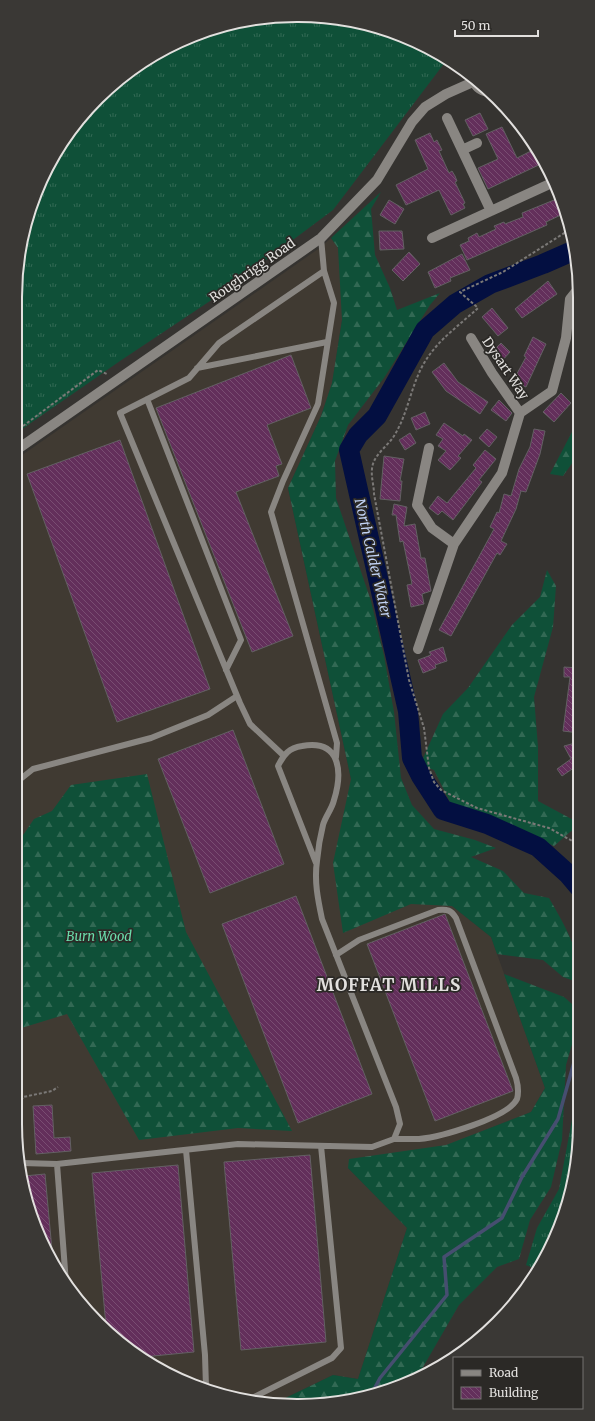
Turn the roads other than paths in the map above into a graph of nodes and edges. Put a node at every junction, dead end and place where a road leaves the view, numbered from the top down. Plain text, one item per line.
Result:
1 (468, 82) edge
2 (447, 118) dead end
3 (477, 144) dead end
4 (462, 150) junction
5 (549, 184) edge
6 (491, 211) junction
7 (321, 238) junction
8 (432, 238) dead end
9 (324, 271) junction
10 (573, 295) edge
11 (471, 338) dead end
12 (327, 342) junction
13 (197, 368) junction
14 (147, 399) junction
15 (520, 413) junction
16 (22, 446) edge
17 (429, 448) dead end
18 (454, 544) junction
19 (418, 649) dead end
20 (226, 670) junction
21 (237, 696) junction
22 (284, 755) junction
23 (336, 757) junction
24 (22, 778) edge
25 (316, 863) junction
26 (336, 955) junction
27 (394, 1139) junction
28 (321, 1146) junction
29 (186, 1150) junction
30 (25, 1163) edge
31 (57, 1164) junction
32 (65, 1272) edge
33 (206, 1383) edge
34 (256, 1396) edge

1 - 7 street, Roughrigg Road
2 - 4 street
3 - 4 street
4 - 6 street
5 - 6 street
6 - 8 street
7 - 9 lane
7 - 16 street, Roughrigg Road
9 - 12 lane
9 - 13 lane
10 - 15 street
11 - 15 street, Dysart Way
12 - 13 lane
12 - 23 lane
13 - 14 lane
14 - 20 lane
14 - 20 lane
15 - 18 street
17 - 18 street
18 - 19 street
20 - 21 lane
21 - 22 lane
21 - 24 lane
22 - 23 lane
22 - 25 lane
23 - 25 lane
25 - 26 lane
26 - 27 lane
26 - 27 lane
27 - 28 lane
28 - 29 lane
28 - 34 lane
29 - 31 lane
29 - 33 lane
30 - 31 lane
31 - 32 lane

